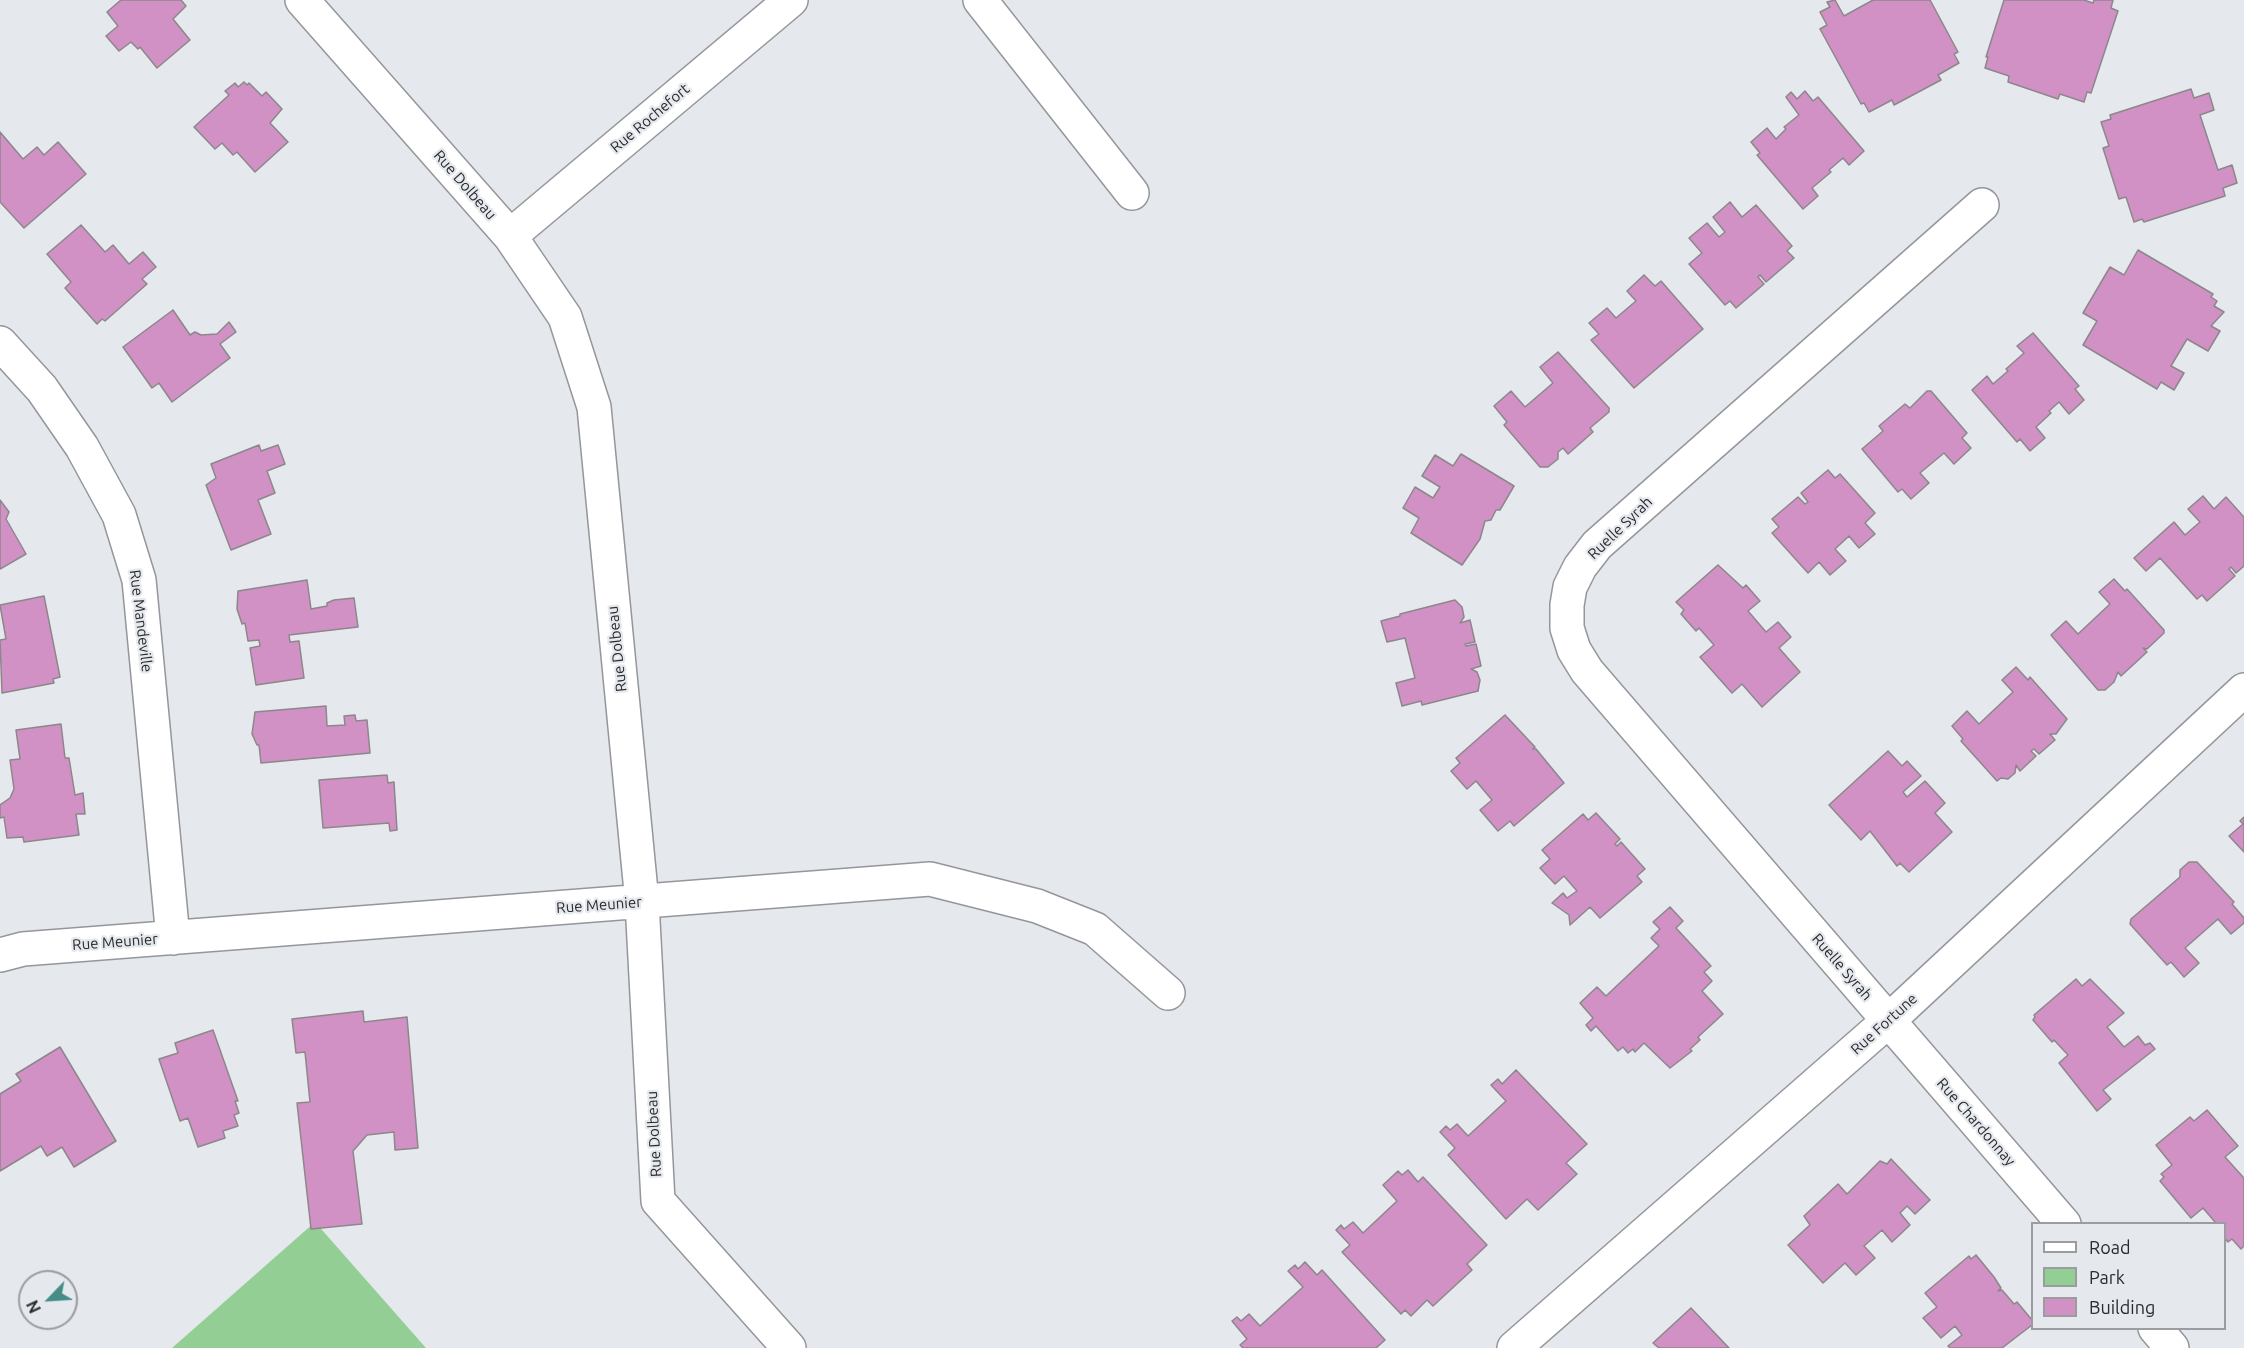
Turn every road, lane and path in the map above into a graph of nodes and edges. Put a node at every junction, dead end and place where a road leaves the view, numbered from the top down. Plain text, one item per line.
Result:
1 (302, 0) edge
2 (791, 0) edge
3 (980, 0) edge
4 (1132, 193) dead end
5 (1982, 205) dead end
6 (510, 236) junction
7 (0, 343) edge
8 (2244, 690) edge
9 (642, 902) junction
10 (173, 938) junction
11 (0, 956) edge
12 (1168, 993) dead end
13 (1888, 1021) junction
14 (2062, 1222) edge
15 (2156, 1330) edge
16 (789, 1348) edge
17 (1514, 1348) edge
18 (2172, 1348) edge

1 - 6 street, Rue Dolbeau
2 - 6 street, Rue Rochefort
3 - 4 street
5 - 13 street, Ruelle Syrah
6 - 9 street, Rue Dolbeau
7 - 10 street, Rue Mandeville
8 - 13 street, Rue Fortune
9 - 10 street, Rue Meunier
9 - 12 street, Rue Meunier
9 - 16 street, Rue Dolbeau
10 - 11 street, Rue Meunier
13 - 14 street, Rue Chardonnay
13 - 17 street, Rue Fortune
15 - 18 street

